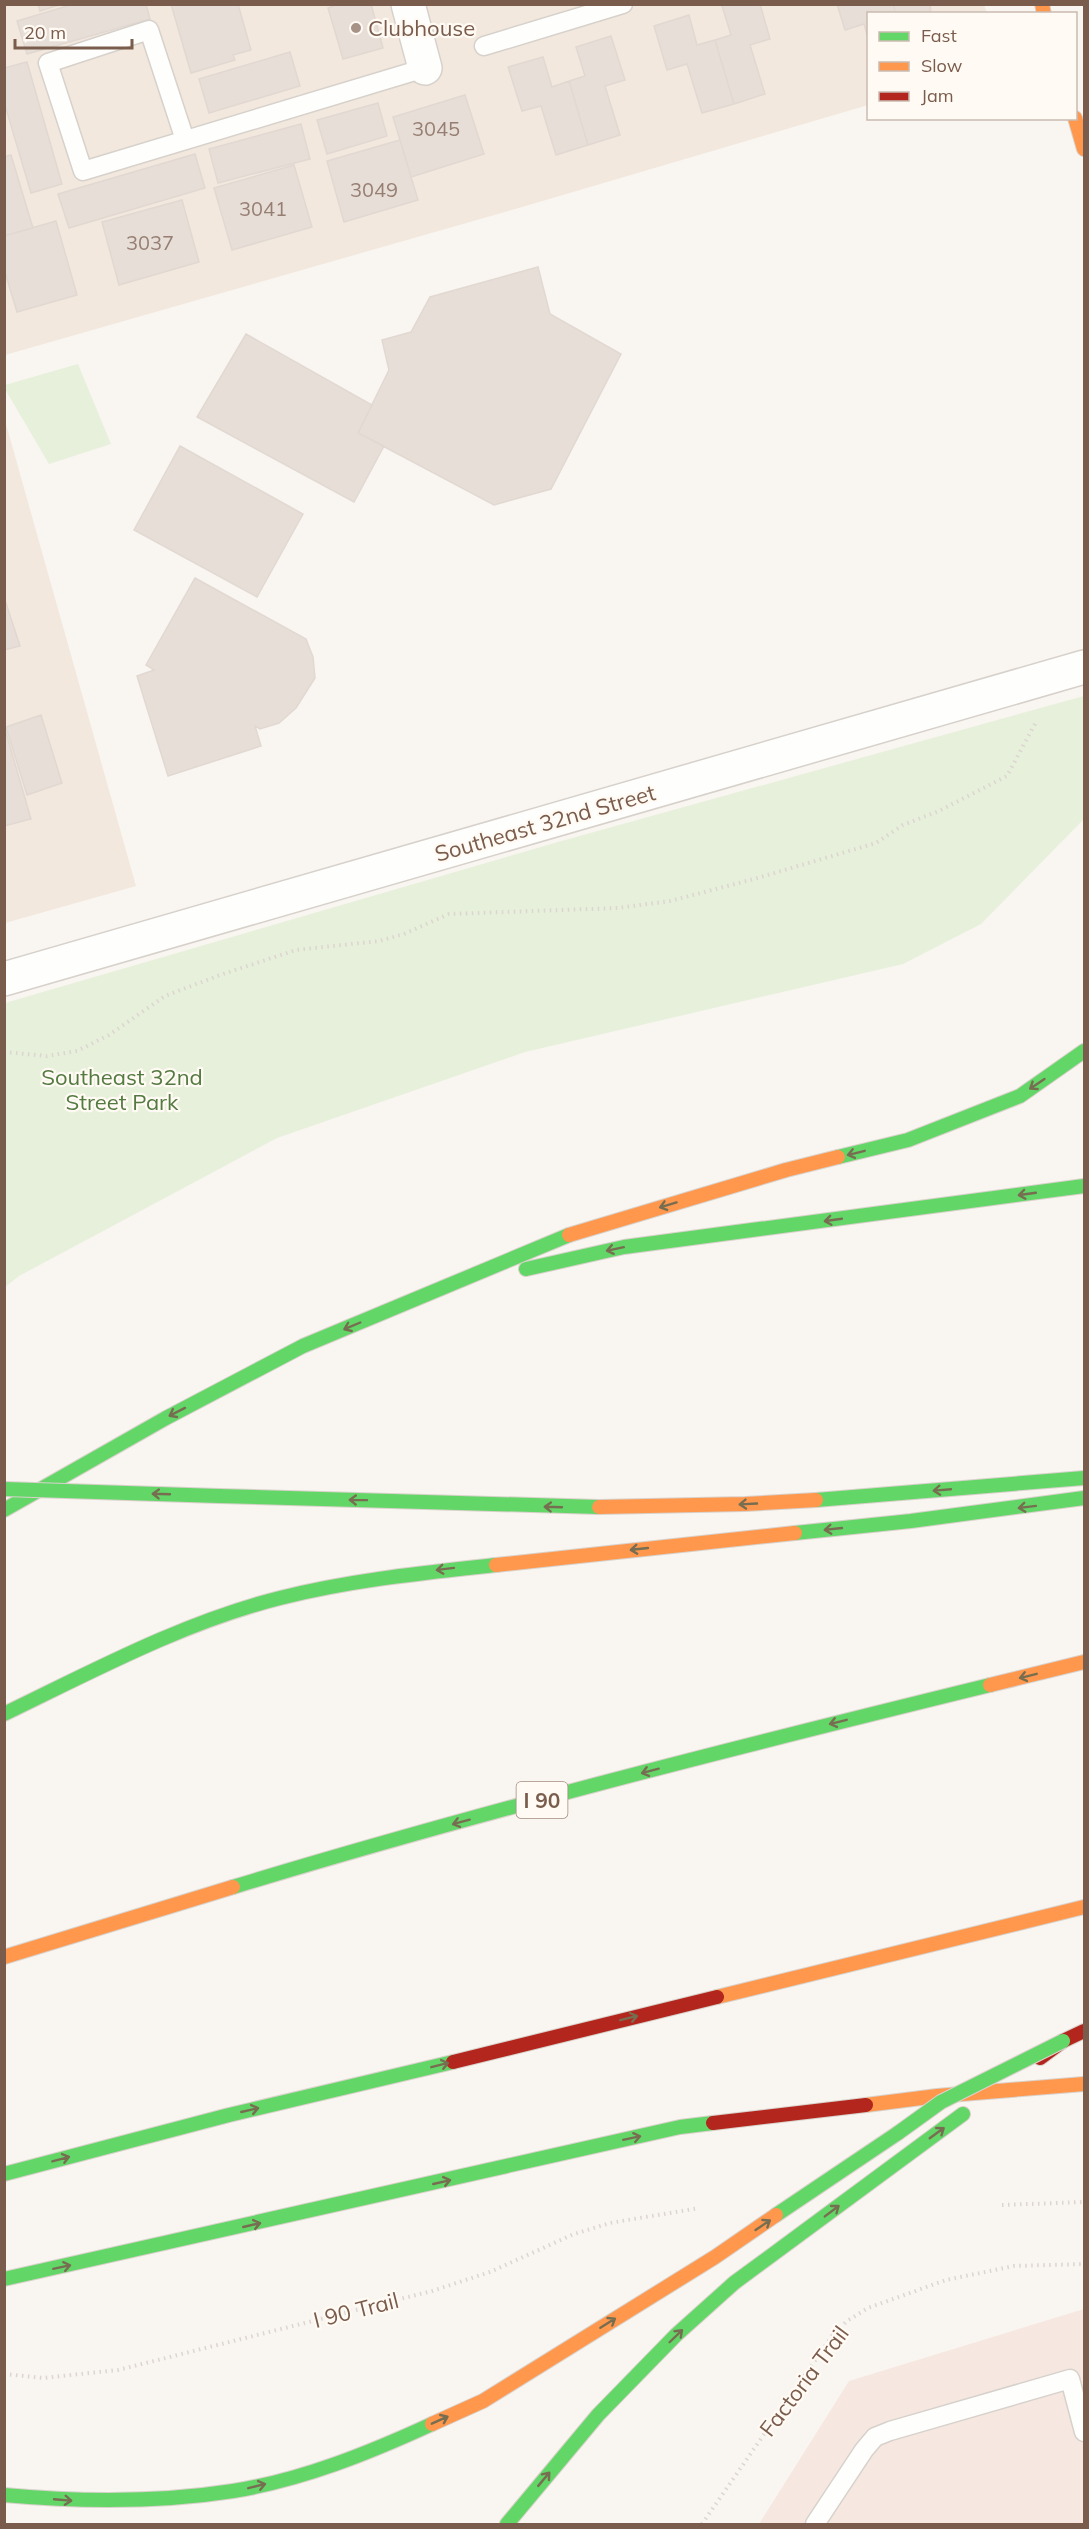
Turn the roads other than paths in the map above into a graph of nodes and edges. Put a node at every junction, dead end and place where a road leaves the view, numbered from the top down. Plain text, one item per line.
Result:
1 (408, 4) edge
2 (623, 4) edge
3 (484, 46) dead end
4 (425, 68) joint
5 (1076, 120) edge
6 (185, 140) junction
7 (1084, 148) edge
8 (1084, 667) edge
9 (4, 979) edge
10 (1084, 1051) edge
11 (1084, 1186) edge
12 (406, 1303) junction
13 (1084, 1479) edge
14 (4, 1489) edge
15 (1084, 1498) edge
16 (4, 1510) edge
17 (1084, 1662) edge
18 (4, 1714) edge
19 (1084, 1907) edge
20 (4, 1957) edge
21 (1084, 2031) edge
22 (1063, 2042) junction
23 (1084, 2084) edge
24 (4, 2174) edge
25 (4, 2279) edge
26 (1077, 2377) edge
27 (1084, 2432) edge
28 (4, 2495) edge
29 (507, 2524) edge
30 (815, 2524) edge

1 - 4 street
2 - 3 lane
4 - 6 lane
5 - 7 main road
6 - 6 lane
8 - 9 street, Southeast 32nd Street
10 -> 12 main road
11 -> 12 main road
12 -> 16 main road
13 -> 14 main road, bridge
15 -> 18 main road
17 -> 20 main road, I 90
24 -> 19 main road
21 - 22 main road
28 -> 22 main road, bridge
29 -> 22 main road, bridge
25 -> 23 main road
26 - 27 lane
26 - 30 lane

